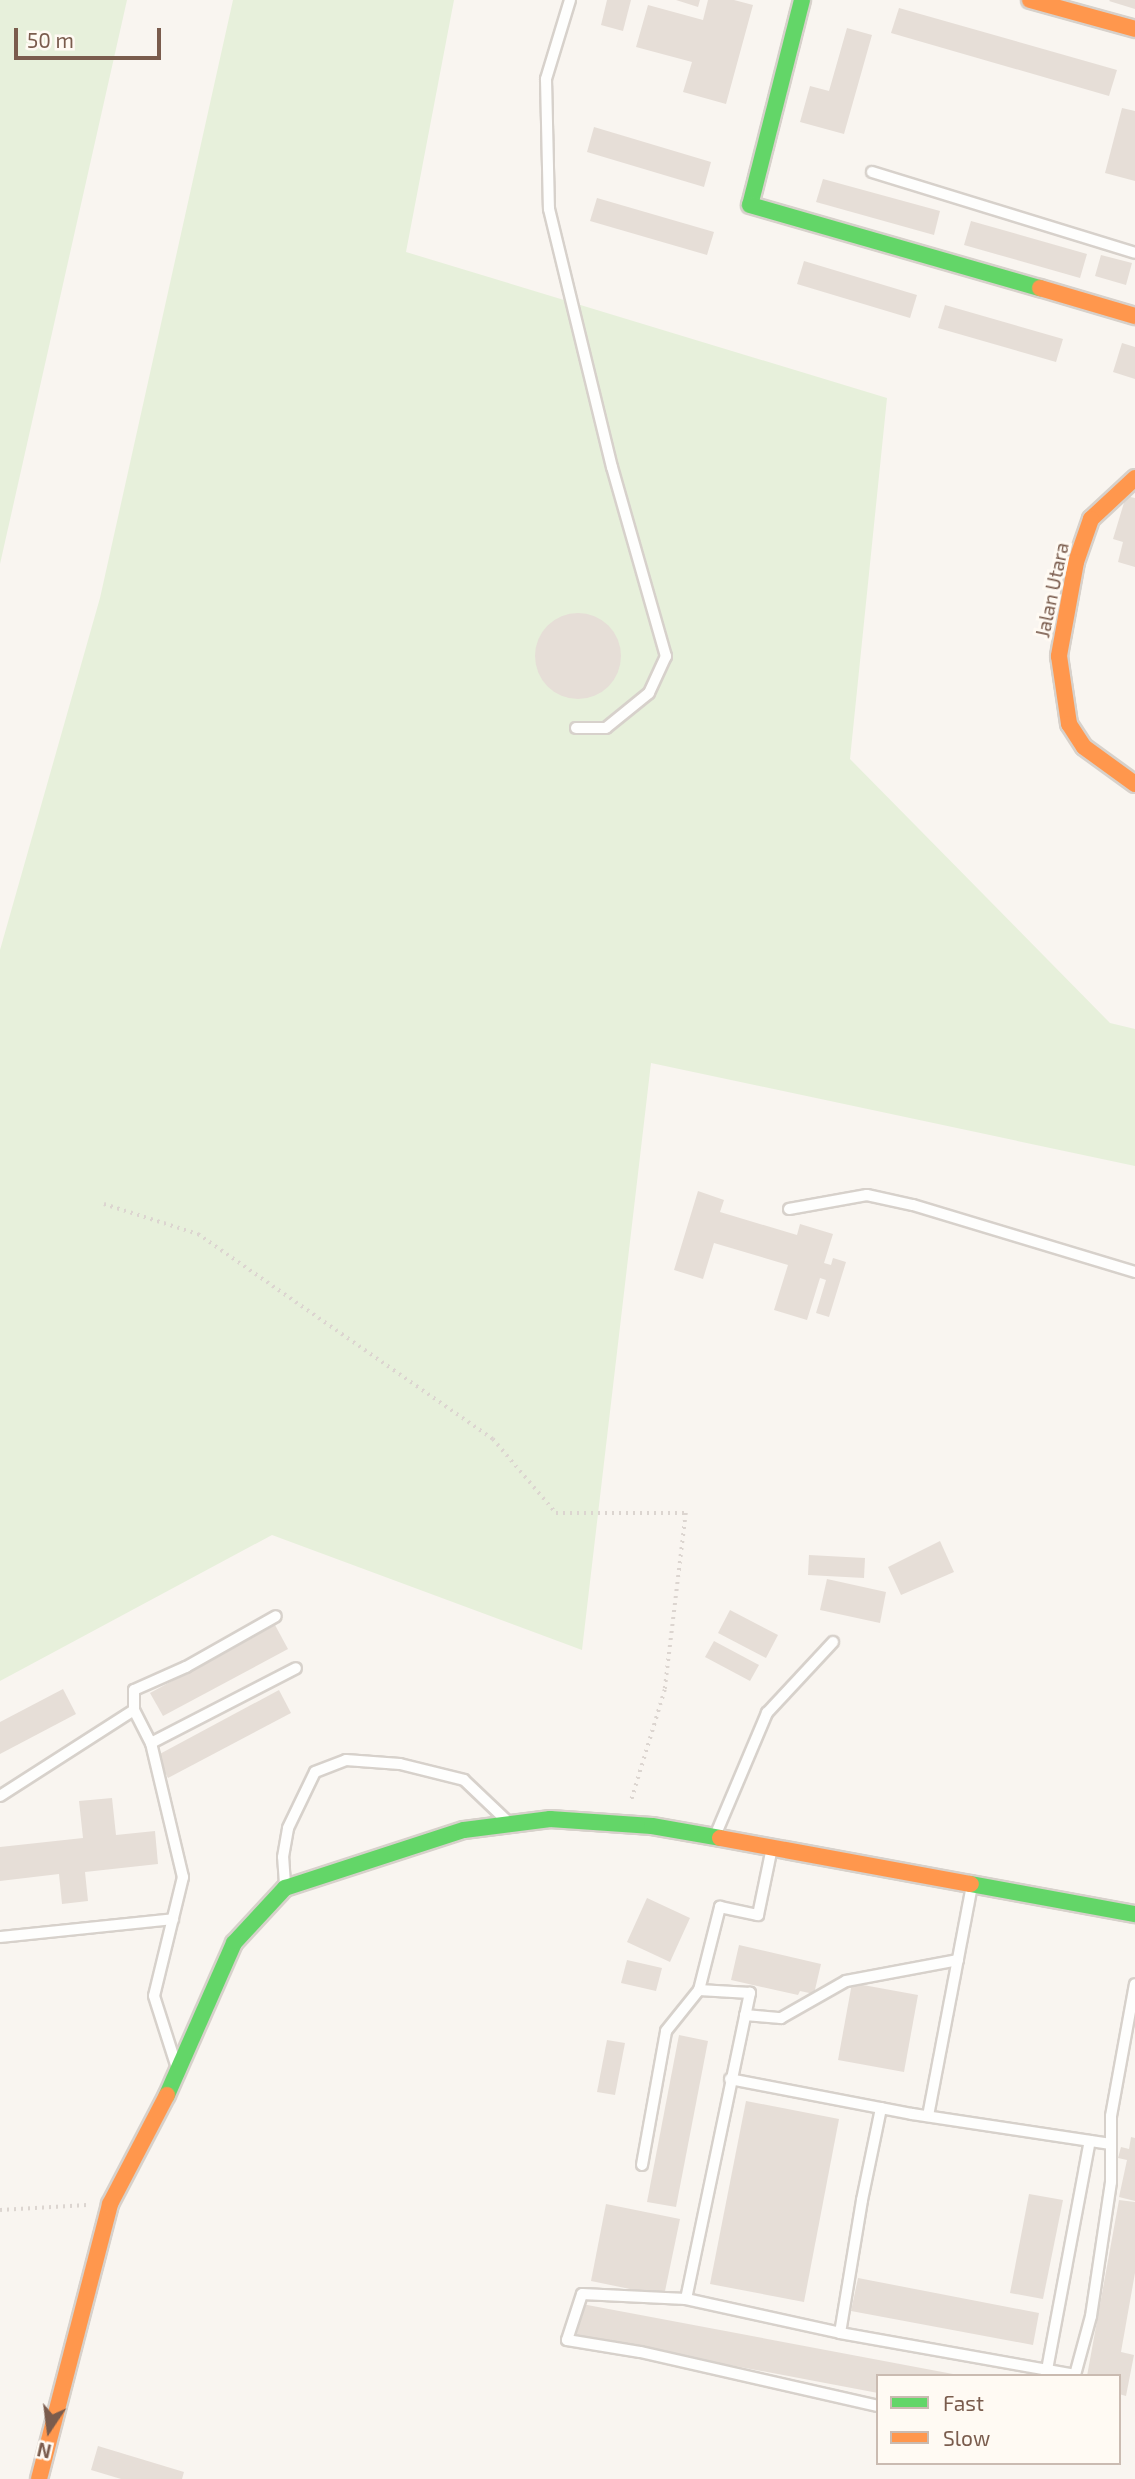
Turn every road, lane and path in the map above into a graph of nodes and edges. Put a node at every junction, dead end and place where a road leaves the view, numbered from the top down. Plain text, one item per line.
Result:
1 (570, 0) edge
2 (802, 0) edge
3 (1030, 0) edge
4 (1135, 29) edge
5 (872, 172) dead end
6 (1135, 253) edge
7 (1135, 316) edge
8 (1135, 478) edge
9 (576, 728) dead end
10 (1135, 784) edge
11 (104, 1204) dead end
12 (789, 1209) dead end
13 (1135, 1272) edge
14 (276, 1616) dead end
15 (833, 1642) dead end
16 (296, 1668) dead end
17 (134, 1710) junction
18 (151, 1743) junction
19 (0, 1796) edge
20 (511, 1824) junction
21 (624, 1824) junction
22 (714, 1837) junction
23 (772, 1848) junction
24 (972, 1885) junction
25 (285, 1888) junction
26 (1135, 1914) edge
27 (173, 1919) junction
28 (0, 1937) edge
29 (958, 1959) junction
30 (1135, 1984) edge
31 (699, 1990) junction
32 (745, 2015) junction
33 (179, 2072) junction
34 (730, 2079) junction
35 (881, 2108) junction
36 (928, 2116) junction
37 (1090, 2141) junction
38 (1111, 2144) junction
39 (642, 2165) dead end
40 (110, 2204) junction
41 (0, 2210) edge
42 (686, 2299) junction
43 (840, 2333) junction
44 (1047, 2373) edge
45 (1075, 2374) edge
46 (876, 2406) edge
47 (39, 2479) edge

1 - 9 lane
2 - 7 street
3 - 4 street
5 - 6 lane
8 - 10 street, Jalan Utara
11 - 21 path
12 - 13 lane
14 - 17 lane
15 - 22 lane
16 - 18 lane
17 - 18 lane
17 - 19 lane
18 - 27 lane
20 - 21 street
20 - 25 street
20 - 25 lane
21 - 22 street
22 - 23 street
23 - 24 street
23 - 31 lane
24 - 26 street
24 - 29 lane
25 - 33 street
27 - 28 lane
27 - 33 lane
29 - 32 lane
29 - 36 lane
30 - 38 lane
31 - 32 lane
31 - 39 lane
32 - 34 lane
33 - 40 street
34 - 35 lane
34 - 42 lane
35 - 36 lane
35 - 43 lane
36 - 37 lane
37 - 38 lane
37 - 44 lane
38 - 45 lane
40 - 41 path
40 - 47 street
42 - 43 lane
42 - 46 lane
43 - 44 lane

